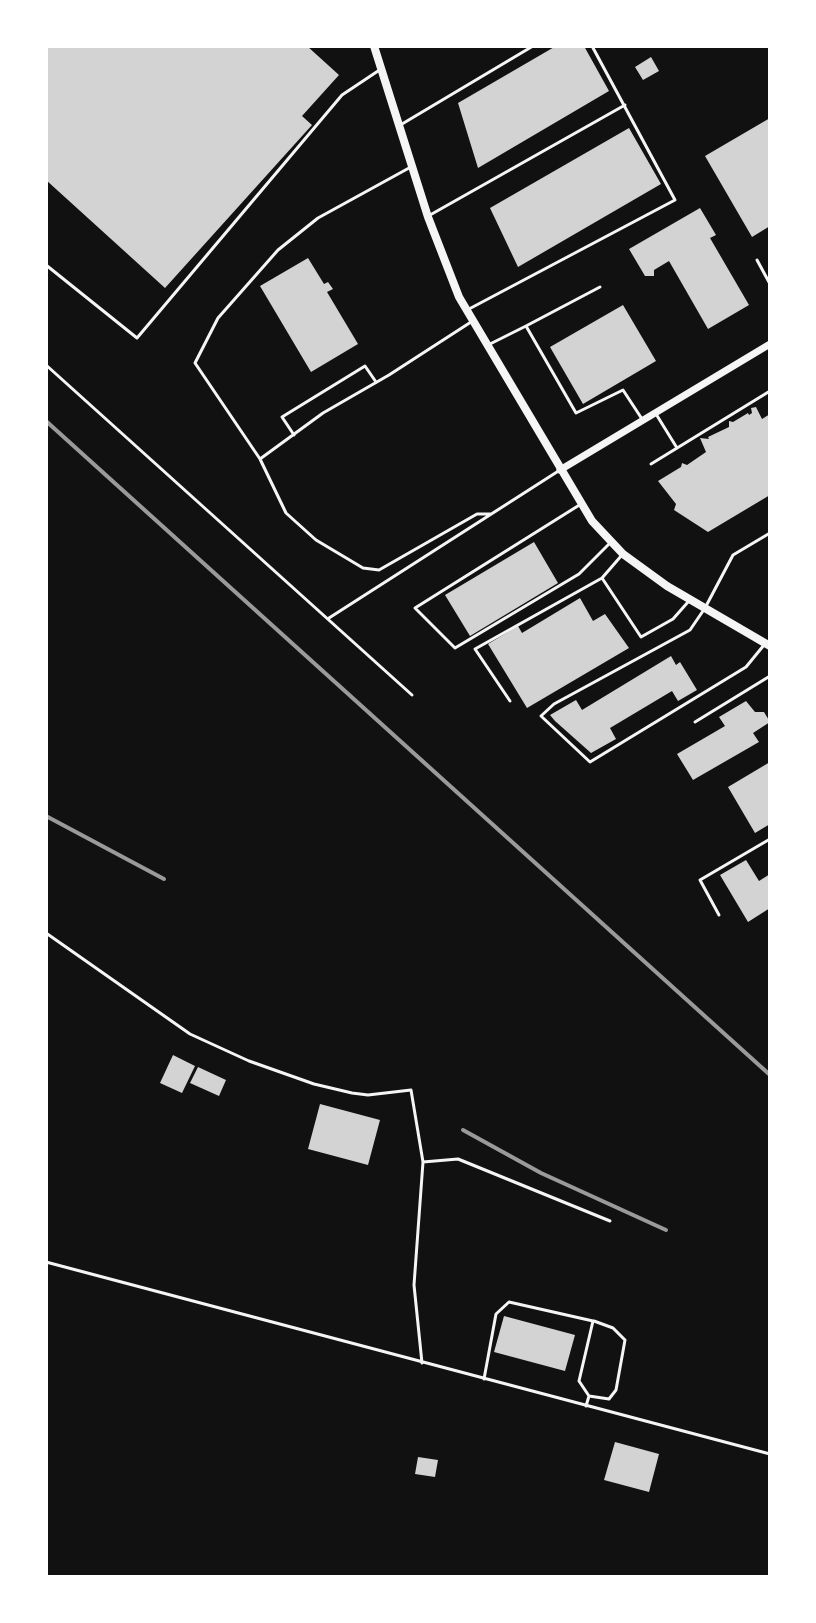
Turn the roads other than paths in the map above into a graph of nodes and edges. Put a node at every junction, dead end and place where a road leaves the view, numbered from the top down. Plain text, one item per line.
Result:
1 (374, 46) edge
2 (533, 46) edge
3 (592, 46) edge
4 (381, 69) junction
5 (625, 105) junction
6 (399, 125) junction
7 (412, 166) junction
8 (428, 217) junction
9 (757, 260) dead end
10 (46, 265) edge
11 (770, 284) edge
12 (600, 287) dead end
13 (466, 310) junction
14 (472, 321) junction
15 (526, 326) junction
16 (770, 344) edge
17 (487, 346) junction
18 (46, 365) edge
19 (376, 382) junction
20 (770, 391) edge
21 (655, 413) junction
22 (643, 420) junction
23 (294, 435) junction
24 (677, 448) junction
25 (260, 459) junction
26 (651, 464) dead end
27 (560, 470) junction
28 (581, 504) junction
29 (491, 514) junction
30 (770, 533) edge
31 (611, 542) junction
32 (623, 554) junction
33 (602, 578) junction
34 (691, 599) junction
35 (705, 608) junction
36 (329, 618) junction
37 (767, 645) edge
38 (770, 676) edge
39 (412, 695) dead end
40 (510, 701) dead end
41 (695, 722) dead end
42 (770, 839) edge
43 (719, 915) dead end
44 (46, 933) edge
45 (423, 1162) junction
46 (610, 1221) dead end
47 (46, 1262) edge
48 (593, 1321) junction
49 (422, 1363) junction
50 (484, 1379) junction
51 (589, 1396) junction
52 (586, 1406) junction
53 (770, 1454) edge

1 - 4 street
2 - 6 lane
3 - 5 lane
4 - 6 street
4 - 10 lane
5 - 8 lane
5 - 13 lane
6 - 7 street
7 - 8 street
7 - 25 lane
8 - 13 street
9 - 11 lane
12 - 15 lane
13 - 14 street
14 - 17 street
14 - 19 lane
15 - 17 lane
15 - 22 lane
16 - 21 street
17 - 27 street
18 - 36 lane
19 - 23 lane
19 - 23 lane
20 - 24 lane
21 - 22 street
21 - 24 lane
22 - 27 street
23 - 25 lane
24 - 26 lane
25 - 29 lane
27 - 28 street
27 - 29 lane
28 - 31 street
28 - 31 lane
29 - 36 lane
30 - 35 lane
31 - 32 street
32 - 33 lane
32 - 34 street
33 - 34 lane
33 - 40 lane
34 - 35 street
35 - 37 street
35 - 37 lane
36 - 39 lane
38 - 41 lane
42 - 43 lane
44 - 45 lane
45 - 46 lane
45 - 49 lane
47 - 49 lane
48 - 50 lane
48 - 51 lane
48 - 51 lane
49 - 50 lane
50 - 52 lane
51 - 52 lane
52 - 53 lane

